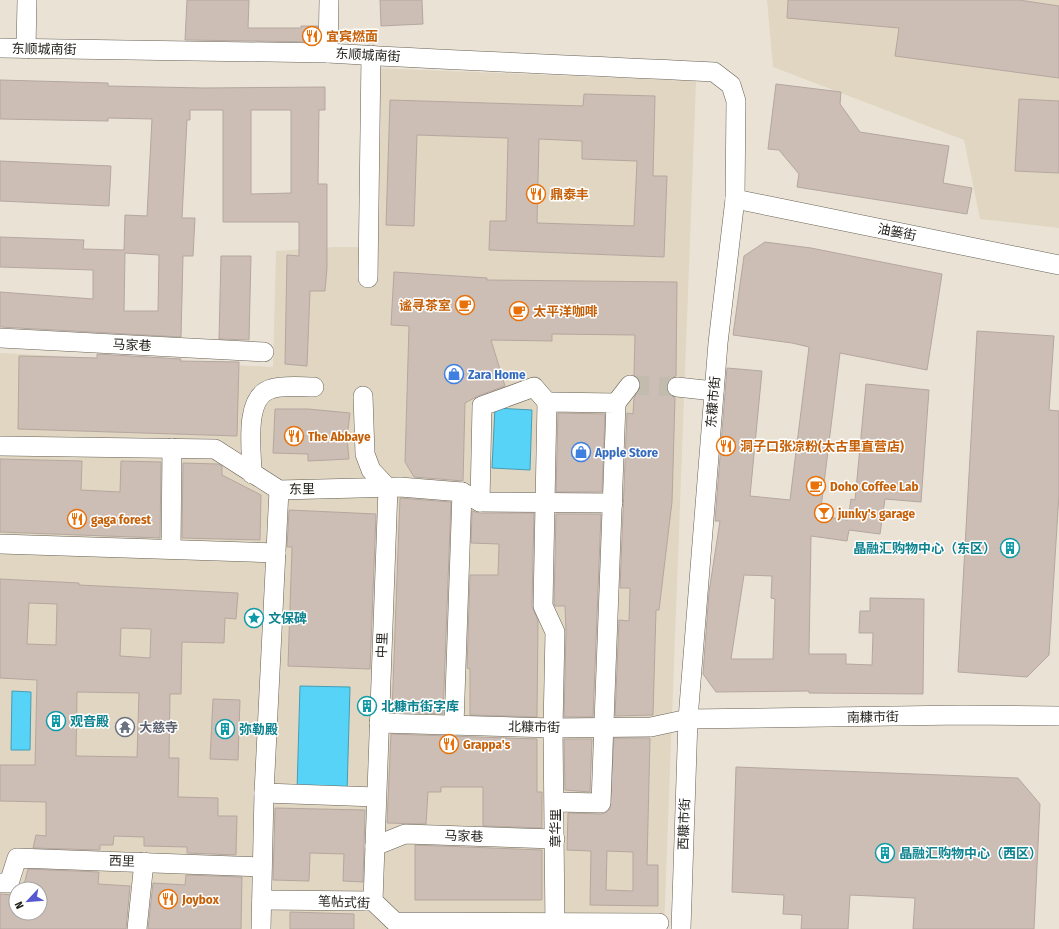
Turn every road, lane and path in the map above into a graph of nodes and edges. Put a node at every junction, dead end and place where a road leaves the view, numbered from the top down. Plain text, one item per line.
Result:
1 (27, 0) edge
2 (329, 0) edge
3 (0, 48) edge
4 (26, 50) junction
5 (328, 53) junction
6 (376, 56) junction
7 (731, 85) joint
8 (734, 200) junction
9 (382, 245) dead end
10 (1059, 265) edge
11 (368, 278) dead end
12 (0, 338) edge
13 (264, 352) dead end
14 (630, 385) dead end
15 (314, 387) dead end
16 (677, 387) tunnel mouth
17 (714, 391) junction
18 (363, 396) dead end
19 (547, 402) junction
20 (616, 403) junction
21 (0, 446) edge
22 (172, 448) junction
23 (252, 474) junction
24 (388, 488) junction
25 (279, 490) junction
26 (462, 492) junction
27 (480, 502) junction
28 (546, 502) junction
29 (613, 503) junction
30 (0, 544) edge
31 (171, 549) junction
32 (276, 552) junction
33 (1059, 716) edge
34 (688, 719) junction
35 (379, 723) junction
36 (454, 725) junction
37 (604, 727) junction
38 (553, 728) junction
39 (264, 793) junction
40 (376, 797) junction
41 (555, 802) junction
42 (555, 839) junction
43 (375, 846) junction
44 (144, 862) junction
45 (262, 867) junction
46 (0, 883) edge
47 (262, 900) junction
48 (373, 901) junction
49 (659, 923) dead end
50 (554, 926) edge
51 (137, 929) edge
52 (261, 929) edge
53 (681, 929) edge

1 - 4 street
2 - 5 street
3 - 4 street, 东顺城南街
4 - 5 street, 东顺城南街
5 - 6 street, 东顺城南街
6 - 7 street, 东顺城南街
6 - 9 street
6 - 11 street
7 - 8 street, 东糠市街
8 - 10 street, 油篓街
8 - 17 street, 东糠市街
12 - 13 street, 马家巷
14 - 20 street
15 - 23 street
16 - 17 street
17 - 34 street, 东糠市街
18 - 24 street
19 - 20 street
19 - 27 street
19 - 28 street, 章华里
20 - 29 street
21 - 22 street, 东里
22 - 23 street, 东里
22 - 31 street
23 - 25 street, 东里
24 - 25 street, 东里
24 - 26 street, 东里
24 - 35 street, 中里
25 - 32 street
26 - 27 street, 东里
26 - 36 street
27 - 28 street, 东里
28 - 29 street, 东里
28 - 38 street, 章华里
29 - 37 street
30 - 31 street
31 - 32 street
32 - 39 street
33 - 34 street, 南糠市街
34 - 37 street, 北糠市街
34 - 53 street, 西糠市街
35 - 36 street, 北糠市街
35 - 40 street, 中里
36 - 38 street, 北糠市街
37 - 38 street, 北糠市街
37 - 41 street
38 - 41 street, 章华里
39 - 40 street
39 - 45 street
40 - 43 street, 中里
41 - 42 street, 章华里
42 - 43 street, 马家巷
42 - 50 street, 章华里
43 - 48 street, 中里
44 - 45 street, 西里
44 - 46 street, 西里
44 - 51 street
45 - 47 street
47 - 48 street, 笔帖式街
47 - 52 street
48 - 50 street, 笔帖式街
49 - 50 street, 笔帖式街

